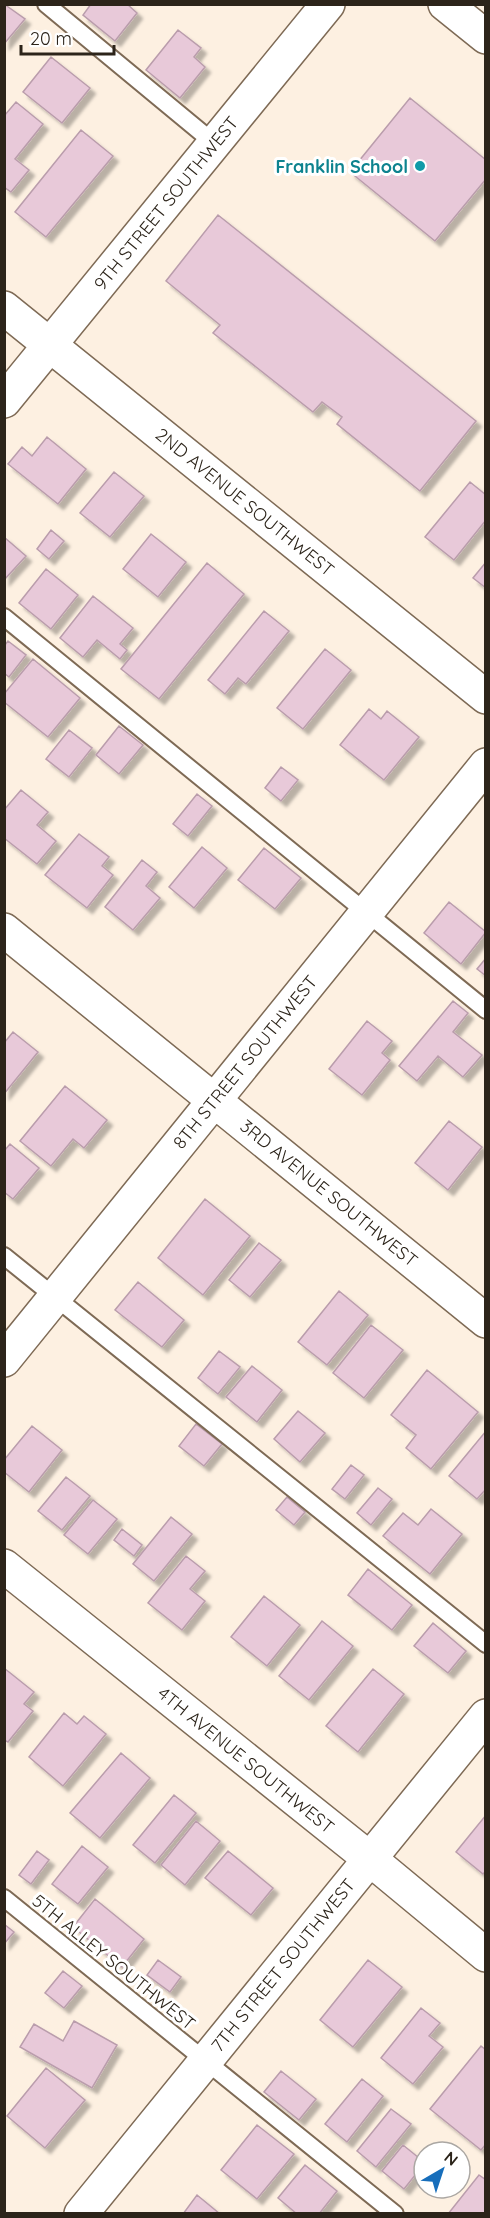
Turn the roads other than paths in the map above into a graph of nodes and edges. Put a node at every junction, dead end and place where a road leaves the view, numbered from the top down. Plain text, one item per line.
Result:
1 (46, 4) edge
2 (328, 4) edge
3 (445, 4) edge
4 (486, 37) edge
5 (214, 143) junction
6 (4, 308) edge
7 (50, 345) junction
8 (4, 401) edge
9 (4, 617) edge
10 (486, 696) edge
11 (486, 765) edge
12 (366, 912) junction
13 (4, 930) edge
14 (486, 1010) edge
15 (214, 1100) junction
16 (4, 1256) edge
17 (55, 1297) junction
18 (486, 1321) edge
19 (4, 1360) edge
20 (4, 1566) edge
21 (486, 1644) edge
22 (486, 1716) edge
23 (370, 1859) junction
24 (4, 1898) edge
25 (486, 1955) edge
26 (205, 2061) junction
27 (81, 2214) edge
28 (395, 2214) edge

1 - 5 lane
2 - 5 street, 9TH STREET SOUTHWEST
3 - 4 street
5 - 7 street, 9TH STREET SOUTHWEST
6 - 7 street, 2ND AVENUE SOUTHWEST
7 - 8 street, 9TH STREET SOUTHWEST
7 - 10 street, 2ND AVENUE SOUTHWEST
9 - 12 lane
11 - 12 street, 8TH STREET SOUTHWEST
12 - 14 lane
12 - 15 street, 8TH STREET SOUTHWEST
13 - 15 street, 3RD AVENUE SOUTHWEST
15 - 17 street, 8TH STREET SOUTHWEST
15 - 18 street, 3RD AVENUE SOUTHWEST
16 - 17 lane
17 - 19 street, 8TH STREET SOUTHWEST
17 - 21 lane
20 - 23 street, 4TH AVENUE SOUTHWEST
22 - 23 street, 7TH STREET SOUTHWEST
23 - 25 street, 4TH AVENUE SOUTHWEST
23 - 26 street, 7TH STREET SOUTHWEST
24 - 26 lane, 5TH ALLEY SOUTHWEST
26 - 27 street, 7TH STREET SOUTHWEST
26 - 28 lane, 5TH ALLEY SOUTHWEST

